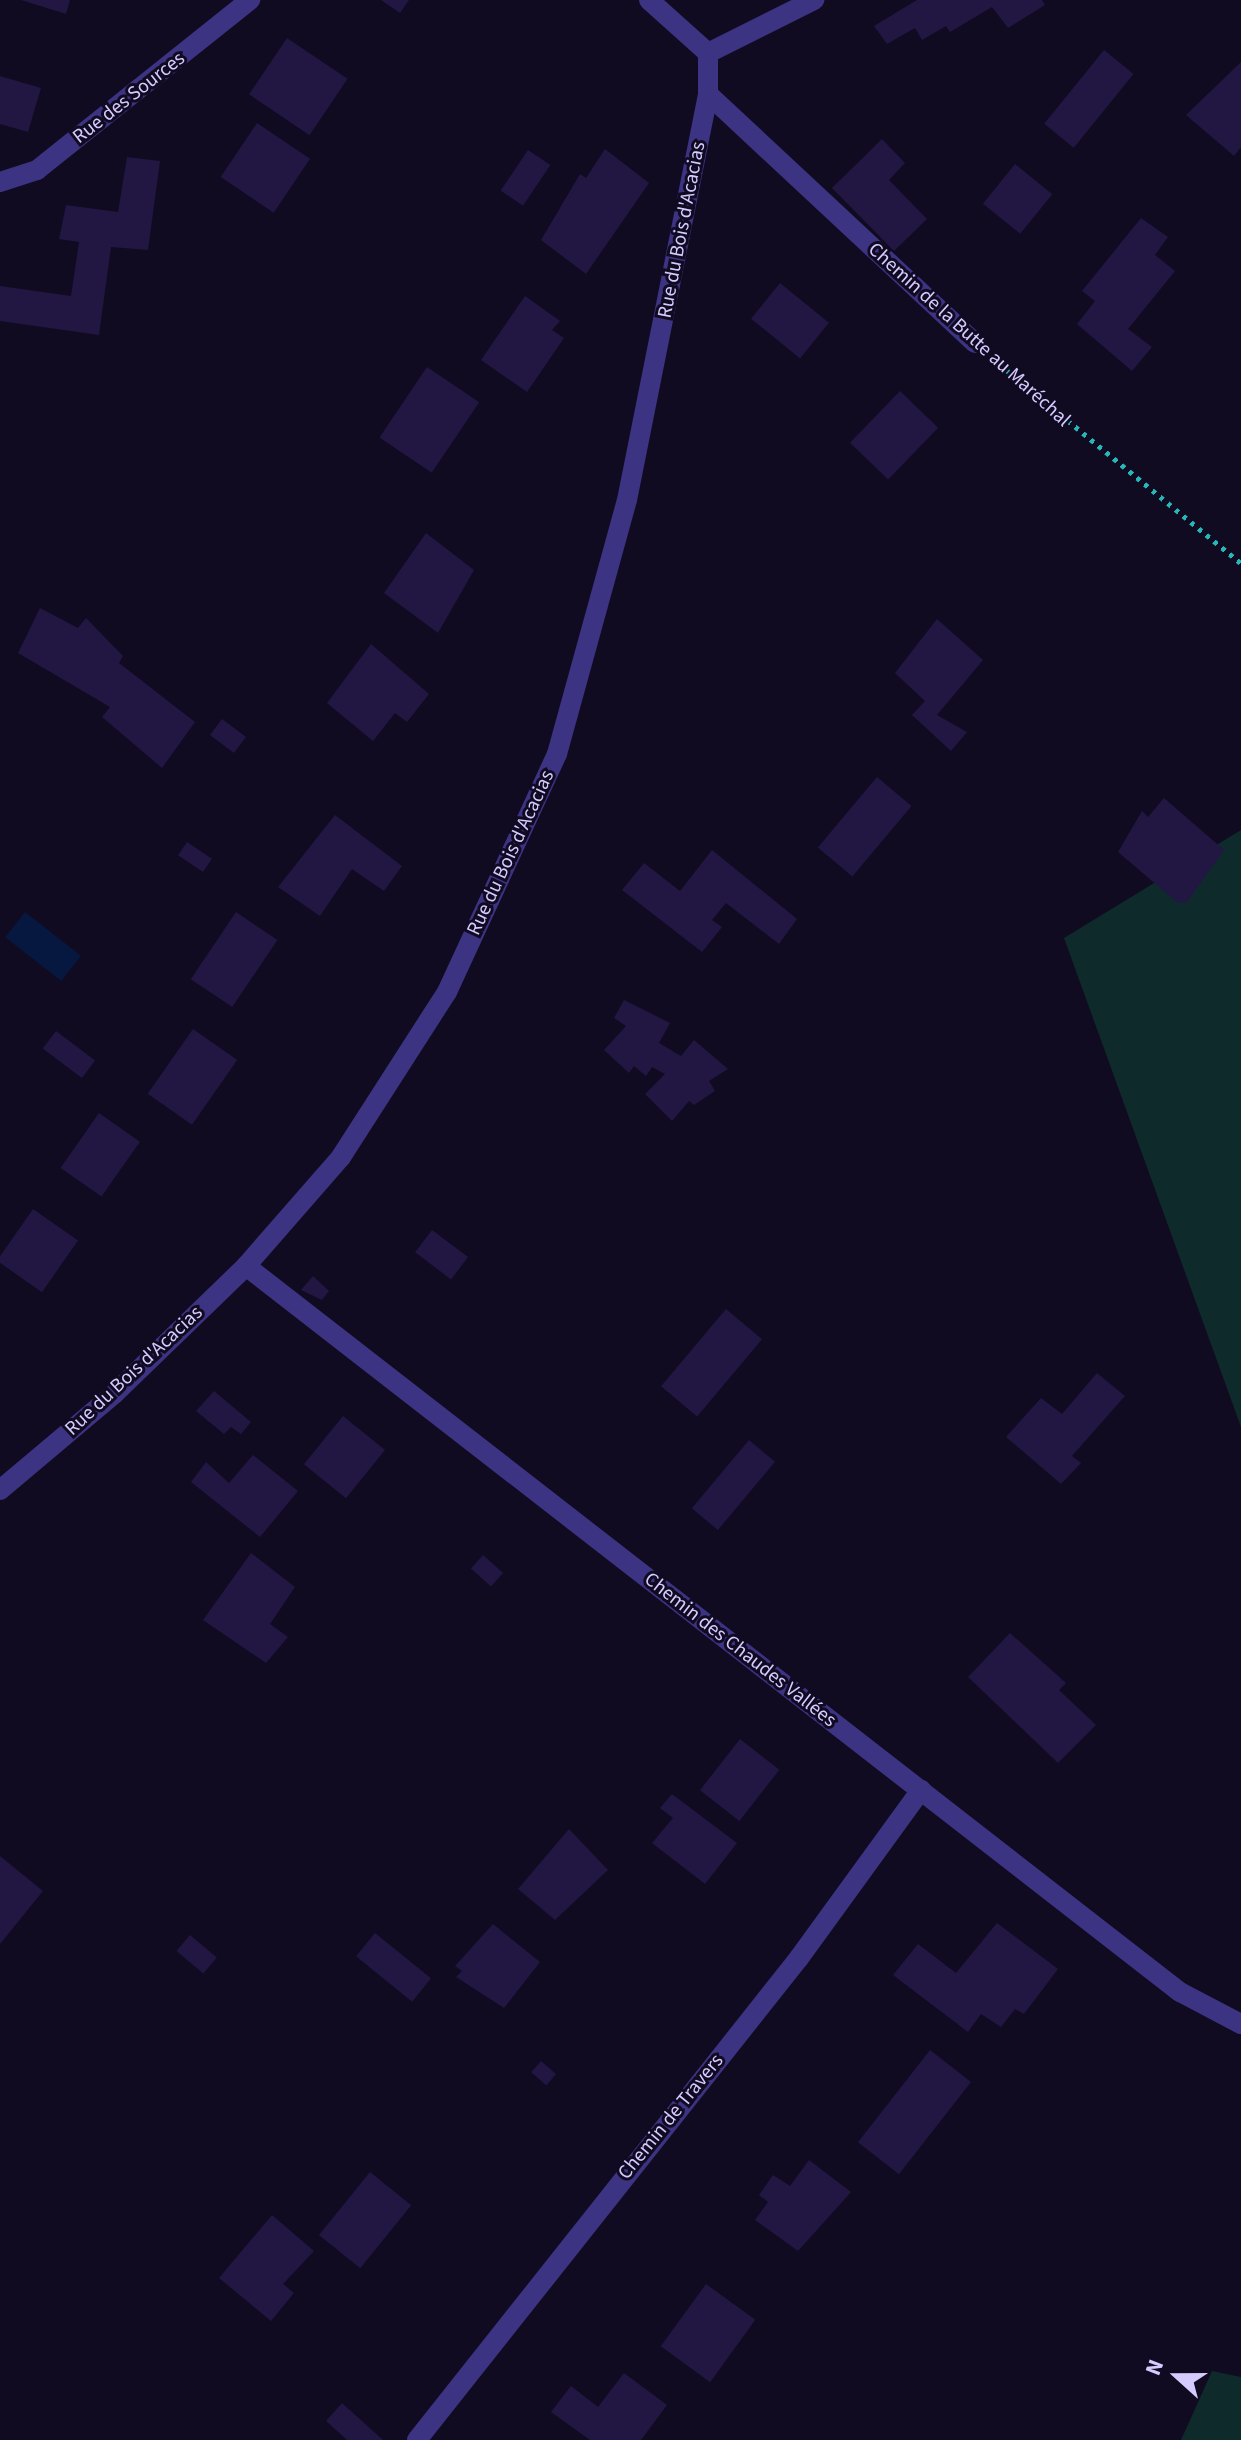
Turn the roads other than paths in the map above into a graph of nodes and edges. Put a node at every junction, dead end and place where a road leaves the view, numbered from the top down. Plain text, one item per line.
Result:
1 (250, 0) edge
2 (649, 0) edge
3 (814, 0) edge
4 (708, 53) junction
5 (708, 94) junction
6 (0, 182) edge
7 (975, 343) road end
8 (246, 1266) junction
9 (0, 1490) edge
10 (921, 1790) junction
11 (1241, 2024) edge
12 (417, 2440) edge

1 - 6 street, Rue des Sources
2 - 4 street
3 - 4 street
4 - 5 street, Rue du Bois d'Acacias
5 - 7 street, Chemin de la Butte au Maréchal
5 - 8 street, Rue du Bois d'Acacias
8 - 9 street, Rue du Bois d'Acacias
8 - 10 street, Chemin des Chaudes Vallées
10 - 11 street, Chemin des Chaudes Vallées
10 - 12 street, Chemin de Travers

